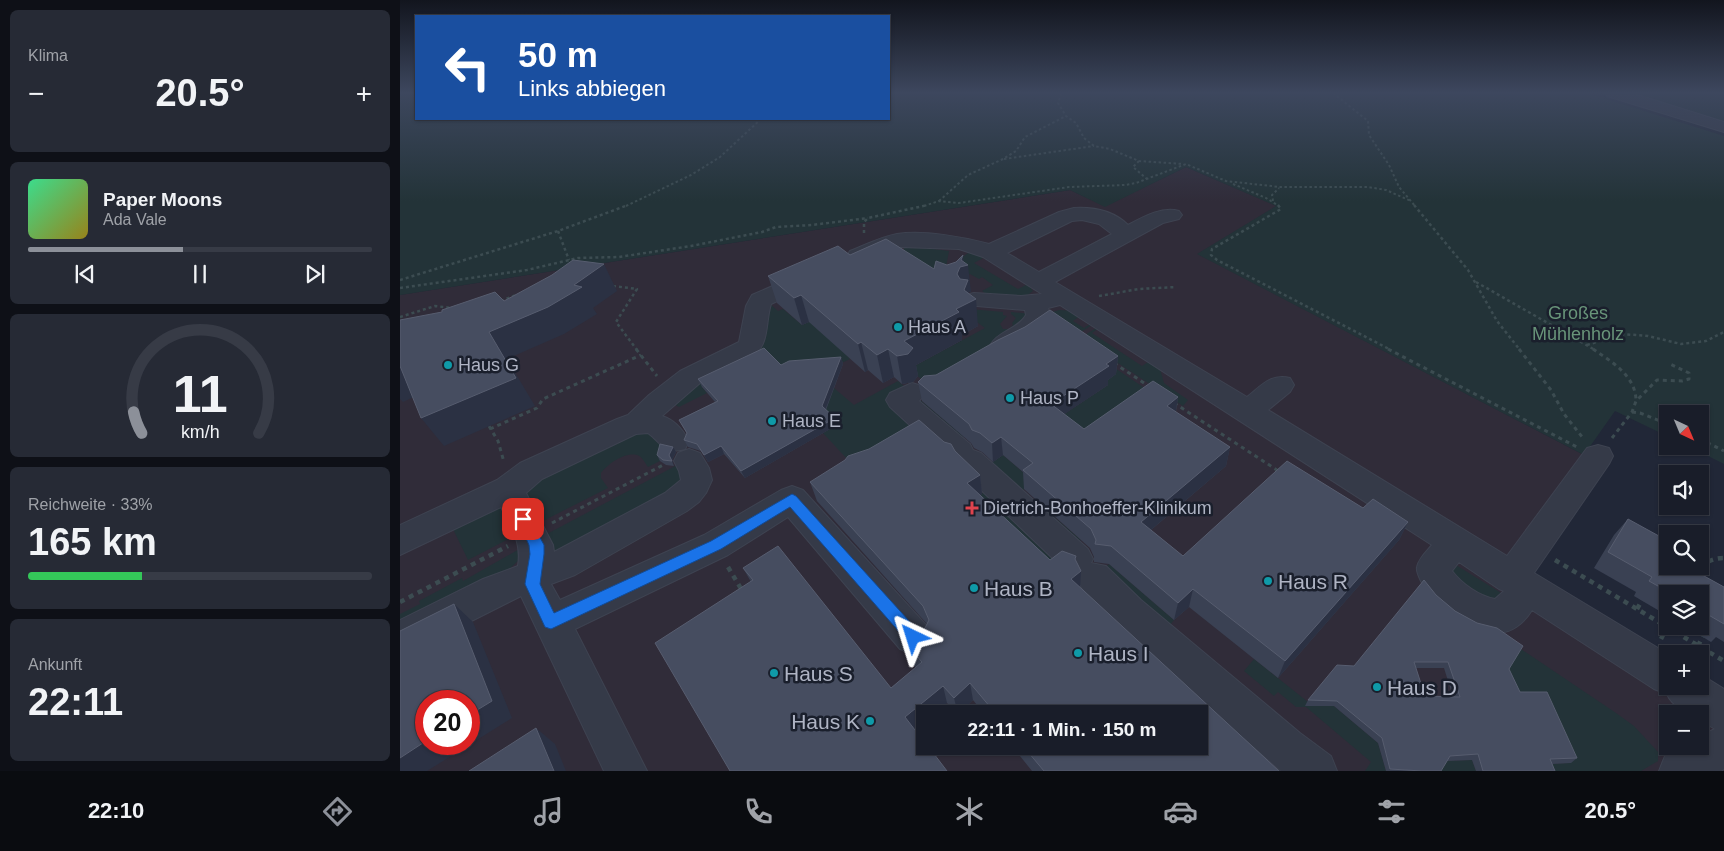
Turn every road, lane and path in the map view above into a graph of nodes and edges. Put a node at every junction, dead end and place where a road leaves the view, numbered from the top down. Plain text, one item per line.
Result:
1 (750, 129) edge
2 (1041, 129) edge
3 (1079, 129) edge
4 (1369, 129) edge
5 (1094, 146) junction
6 (1003, 159) junction
7 (1139, 161) junction
8 (1186, 164) junction
9 (1147, 179) junction
10 (1226, 181) junction
11 (1280, 187) junction
12 (1399, 187) junction
13 (1386, 190) junction
14 (939, 201) junction
15 (1411, 201) junction
16 (1273, 202) junction
17 (1172, 214) dead end
18 (868, 218) junction
19 (864, 222) dead end
20 (558, 231) junction
21 (1124, 236) junction
22 (983, 249) junction
23 (569, 260) junction
24 (952, 266) edge
25 (400, 280) edge
26 (1475, 281) junction
27 (606, 286) dead end
28 (1176, 287) dead end
29 (400, 288) edge
30 (523, 292) edge
31 (1036, 292) junction
32 (974, 300) edge
33 (1071, 300) junction
34 (500, 302) edge
35 (457, 310) edge
36 (400, 317) edge
37 (400, 321) edge
38 (405, 321) edge
39 (1724, 332) edge
40 (1587, 345) junction
41 (984, 353) edge
42 (641, 355) junction
43 (1106, 359) edge
44 (1670, 364) dead end
45 (661, 382) dead end
46 (925, 385) edge
47 (1280, 385) dead end
48 (1155, 391) edge
49 (1636, 401) junction
50 (1171, 402) edge
51 (1248, 411) junction
52 (1632, 412) junction
53 (1659, 420) edge
54 (639, 422) junction
55 (925, 422) junction
56 (901, 436) edge
57 (1709, 444) edge
58 (1724, 451) edge
59 (1598, 456) junction
60 (1285, 473) edge
61 (508, 489) junction
62 (400, 540) edge
63 (1455, 542) junction
64 (1533, 547) junction
65 (1724, 558) edge
66 (534, 574) junction
67 (1518, 582) junction
68 (1690, 584) edge
69 (1645, 594) dead end
70 (1637, 609) junction
71 (551, 622) junction
72 (1659, 622) edge
73 (1681, 635) edge
74 (913, 637) edge
75 (400, 639) edge
76 (1696, 645) edge
77 (1709, 653) edge
78 (1723, 662) edge
79 (1659, 670) edge
80 (1697, 695) edge
81 (1724, 712) edge
82 (1724, 746) edge
83 (626, 771) edge
84 (1316, 771) edge
85 (1680, 771) edge

1 - 20 path
2 - 6 path
3 - 5 path
4 - 12 path
5 - 6 path
5 - 7 path
6 - 14 path
7 - 8 path
7 - 9 path
8 - 9 path
8 - 10 path
9 - 14 path
10 - 11 path
10 - 16 path
11 - 13 path
11 - 16 path
12 - 13 path
12 - 15 path
13 - 15 path
14 - 18 path
15 - 26 path
16 - 59 path
17 - 21 street
18 - 19 path
18 - 23 path
20 - 23 path
20 - 25 path
21 - 22 street
21 - 31 street
22 - 24 street
22 - 31 street
22 - 54 street
23 - 29 path
26 - 40 path
26 - 59 path
27 - 42 path
28 - 33 path
30 - 34 path
31 - 32 street
31 - 33 street
31 - 41 street
33 - 51 street
35 - 36 path
37 - 38 path
39 - 40 path
40 - 49 path
42 - 45 path
42 - 61 path
43 - 48 path
44 - 49 path
46 - 55 street
47 - 51 street
49 - 52 path
50 - 60 path
51 - 63 street
52 - 53 path
52 - 59 path
54 - 61 street
54 - 66 street
55 - 56 street
55 - 84 street
57 - 58 path
59 - 64 street
61 - 62 street
61 - 66 street
63 - 67 street
63 - 67 street
64 - 67 street
64 - 70 path
65 - 68 path
66 - 71 street
66 - 75 street
67 - 79 street
69 - 70 path
70 - 72 path
71 - 74 street
71 - 83 street
73 - 76 path
77 - 78 path
80 - 81 street
82 - 85 street

